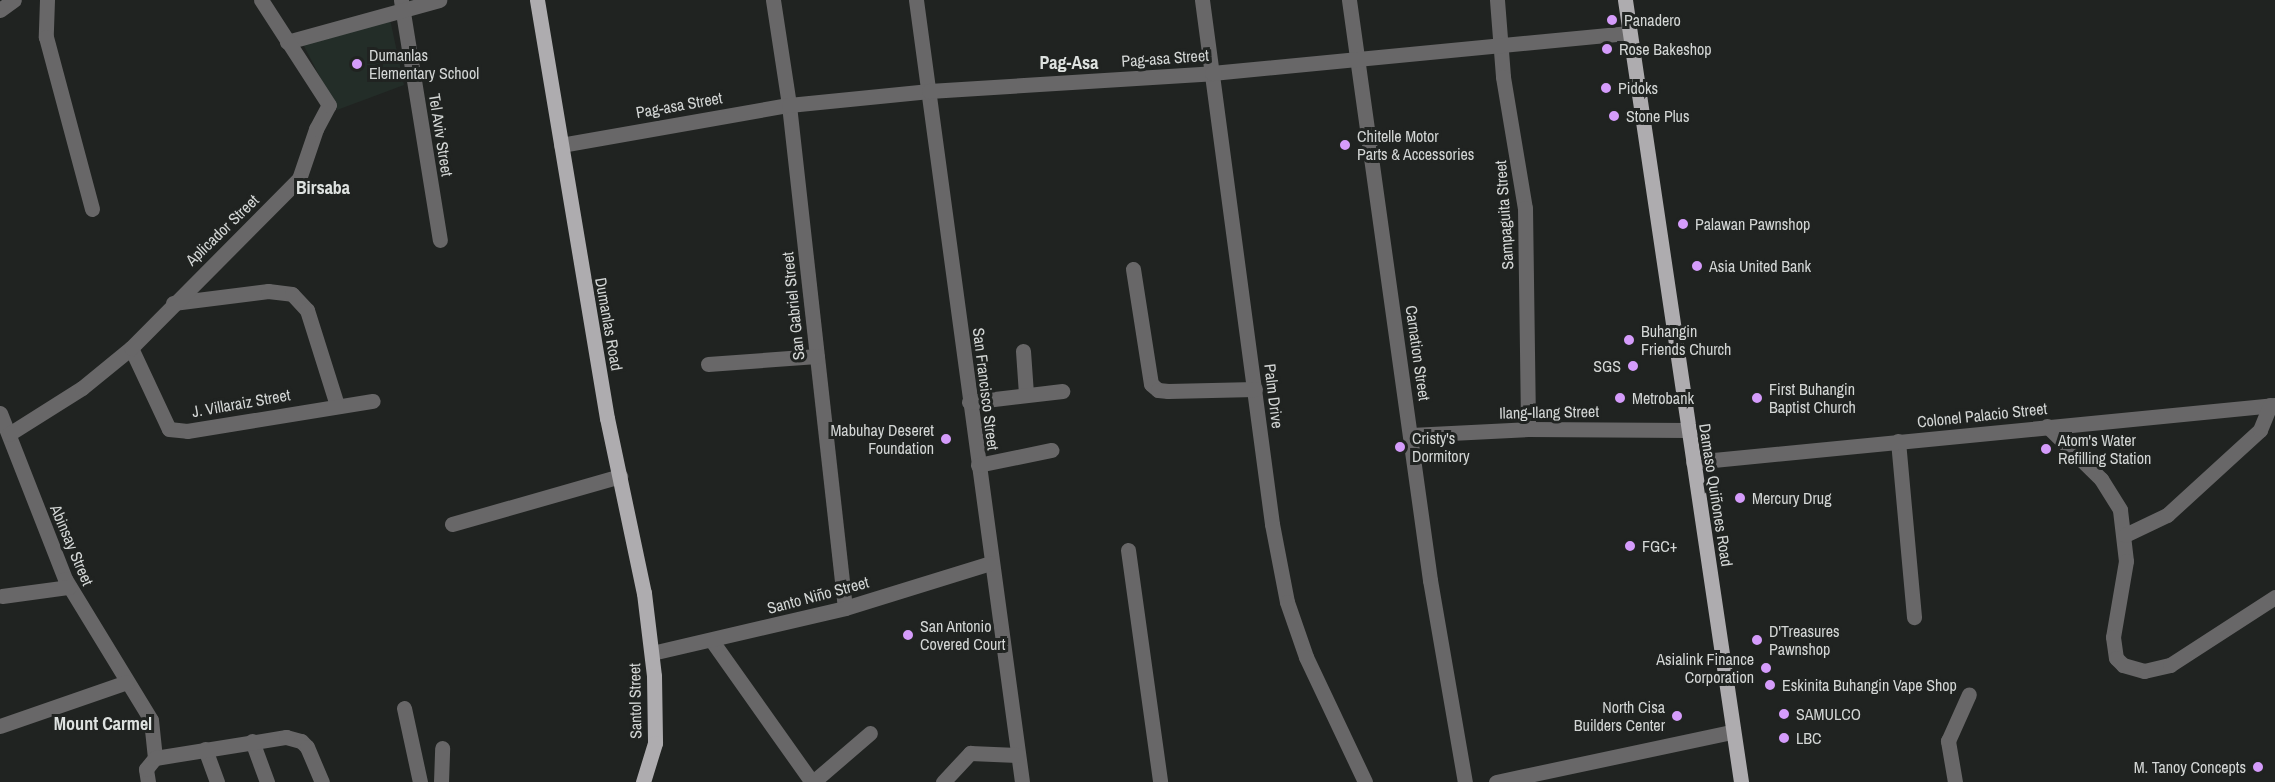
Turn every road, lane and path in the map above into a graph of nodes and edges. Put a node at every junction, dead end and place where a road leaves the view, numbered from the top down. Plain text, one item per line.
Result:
1 (14, 0) edge
2 (47, 0) edge
3 (261, 0) edge
4 (439, 0) edge
5 (537, 0) edge
6 (773, 0) edge
7 (916, 0) edge
8 (1202, 0) edge
9 (1349, 0) edge
10 (1497, 0) edge
11 (1625, 0) edge
12 (401, 4) edge
13 (0, 10) edge
14 (1629, 33) junction
15 (287, 42) junction
16 (1501, 45) junction
17 (1358, 58) junction
18 (1212, 73) junction
19 (929, 91) junction
20 (789, 105) junction
21 (561, 145) junction
22 (92, 210) dead end
23 (440, 240) dead end
24 (1133, 269) dead end
25 (173, 303) junction
26 (131, 348) junction
27 (1023, 351) dead end
28 (817, 356) junction
29 (708, 364) dead end
30 (1255, 389) junction
31 (1062, 391) dead end
32 (1026, 394) junction
33 (373, 401) dead end
34 (969, 402) junction
35 (338, 405) junction
36 (2273, 405) edge
37 (0, 413) edge
38 (2047, 426) junction
39 (1528, 429) junction
40 (1687, 430) junction
41 (9, 434) junction
42 (1411, 435) junction
43 (1898, 441) junction
44 (1051, 450) dead end
45 (1693, 462) junction
46 (978, 465) junction
47 (620, 476) junction
48 (452, 524) dead end
49 (2125, 535) junction
50 (1128, 550) dead end
51 (990, 562) junction
52 (69, 587) junction
53 (2, 596) dead end
54 (2275, 597) edge
55 (845, 608) junction
56 (1914, 617) dead end
57 (712, 641) junction
58 (652, 653) junction
59 (127, 682) junction
60 (1969, 694) dead end
61 (404, 708) dead end
62 (0, 726) edge
63 (1732, 732) junction
64 (870, 733) dead end
65 (252, 741) junction
66 (441, 748) dead end
67 (205, 749) junction
68 (1017, 755) junction
69 (155, 758) junction
70 (148, 782) edge
71 (217, 782) edge
72 (267, 782) edge
73 (322, 782) edge
74 (420, 782) edge
75 (441, 782) edge
76 (643, 782) edge
77 (813, 782) edge
78 (943, 782) edge
79 (1022, 782) edge
80 (1160, 782) edge
81 (1365, 782) edge
82 (1465, 782) edge
83 (1496, 782) edge
84 (1741, 782) edge
85 (1955, 782) edge

1 - 13 street
2 - 22 street
3 - 15 street, Aplicador Street
4 - 12 street
5 - 21 main road, Dumanlas Road
6 - 20 street, San Gabriel Street
7 - 19 street, San Francisco Street
8 - 18 street, Palm Drive
9 - 17 street, Carnation Street
10 - 16 street, Sampaguita Street
11 - 14 main road, Damaso Quiñones Road
12 - 15 street
12 - 23 street, Tel Aviv Street
14 - 16 street, Pag-asa Street
14 - 40 main road, Damaso Quiñones Road
15 - 25 street, Aplicador Street
16 - 17 street, Pag-asa Street
16 - 39 street, Sampaguita Street
17 - 18 street, Pag-asa Street
17 - 42 street, Carnation Street
18 - 19 street, Pag-asa Street
18 - 30 street, Palm Drive
19 - 20 street, Pag-asa Street
19 - 34 street, San Francisco Street
20 - 21 street, Pag-asa Street
20 - 28 street, San Gabriel Street
21 - 47 main road, Dumanlas Road
24 - 30 street
25 - 26 street, Aplicador Street
25 - 35 street
26 - 35 street, J. Villaraiz Street
26 - 41 street, Aplicador Street
27 - 32 street
28 - 29 street
28 - 55 street, San Gabriel Street
30 - 81 street, Palm Drive
31 - 32 street
32 - 34 street
33 - 35 street, J. Villaraiz Street
34 - 46 street, San Francisco Street
36 - 38 street, Colonel Palacio Street
36 - 49 street
37 - 41 street, Abinsay Street
38 - 43 street, Colonel Palacio Street
38 - 49 street
39 - 40 street, Ilang-Ilang Street
39 - 42 street, Ilang-Ilang Street
40 - 45 main road, Damaso Quiñones Road
41 - 52 street, Abinsay Street
42 - 82 street, Carnation Street
43 - 45 street, Colonel Palacio Street
43 - 56 street
44 - 46 street
45 - 63 main road, Damaso Quiñones Road
46 - 51 street, San Francisco Street
47 - 48 street
47 - 58 main road, Dumanlas Road
49 - 54 street
50 - 80 street
51 - 55 street, Santo Niño Street
51 - 68 street, San Francisco Street
52 - 53 street
52 - 59 street, Abinsay Street
55 - 57 street, Santo Niño Street
57 - 58 street, Santo Niño Street
57 - 77 street
58 - 76 main road, Santol Street
59 - 62 street
59 - 69 street, Abinsay Street
60 - 85 street
61 - 74 street
63 - 83 street
63 - 84 main road, Damaso Quiñones Road
64 - 77 street
65 - 67 street
65 - 72 street
65 - 73 street
66 - 75 street
67 - 69 street
67 - 71 street
68 - 78 street
68 - 79 street, San Francisco Street
69 - 70 street

